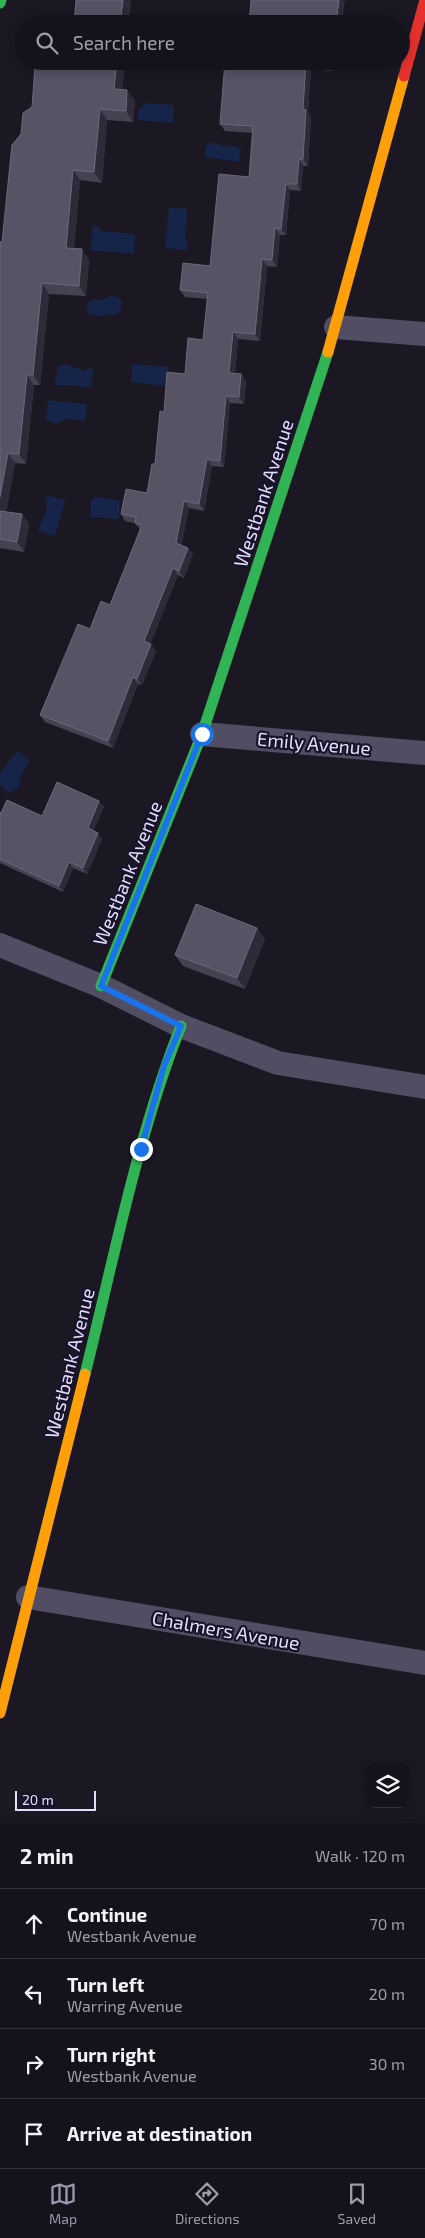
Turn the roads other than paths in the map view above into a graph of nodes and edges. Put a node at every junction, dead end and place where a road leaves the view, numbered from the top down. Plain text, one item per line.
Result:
1 (425, 0) edge
2 (410, 55) edge
3 (406, 70) edge
4 (336, 327) junction
5 (425, 334) edge
6 (202, 734) junction
7 (425, 753) edge
8 (0, 946) edge
9 (101, 986) junction
10 (181, 1026) junction
11 (425, 1087) edge
12 (28, 1596) junction
13 (425, 1663) edge
14 (0, 1713) edge

1 - 2 street, Westbank Avenue
3 - 4 street, Westbank Avenue
4 - 5 street
4 - 6 street, Westbank Avenue
6 - 7 street, Emily Avenue
6 - 9 street, Westbank Avenue
8 - 9 street
9 - 10 street
10 - 11 street
10 - 12 street, Westbank Avenue
12 - 13 street, Chalmers Avenue
12 - 14 street, Westbank Avenue

